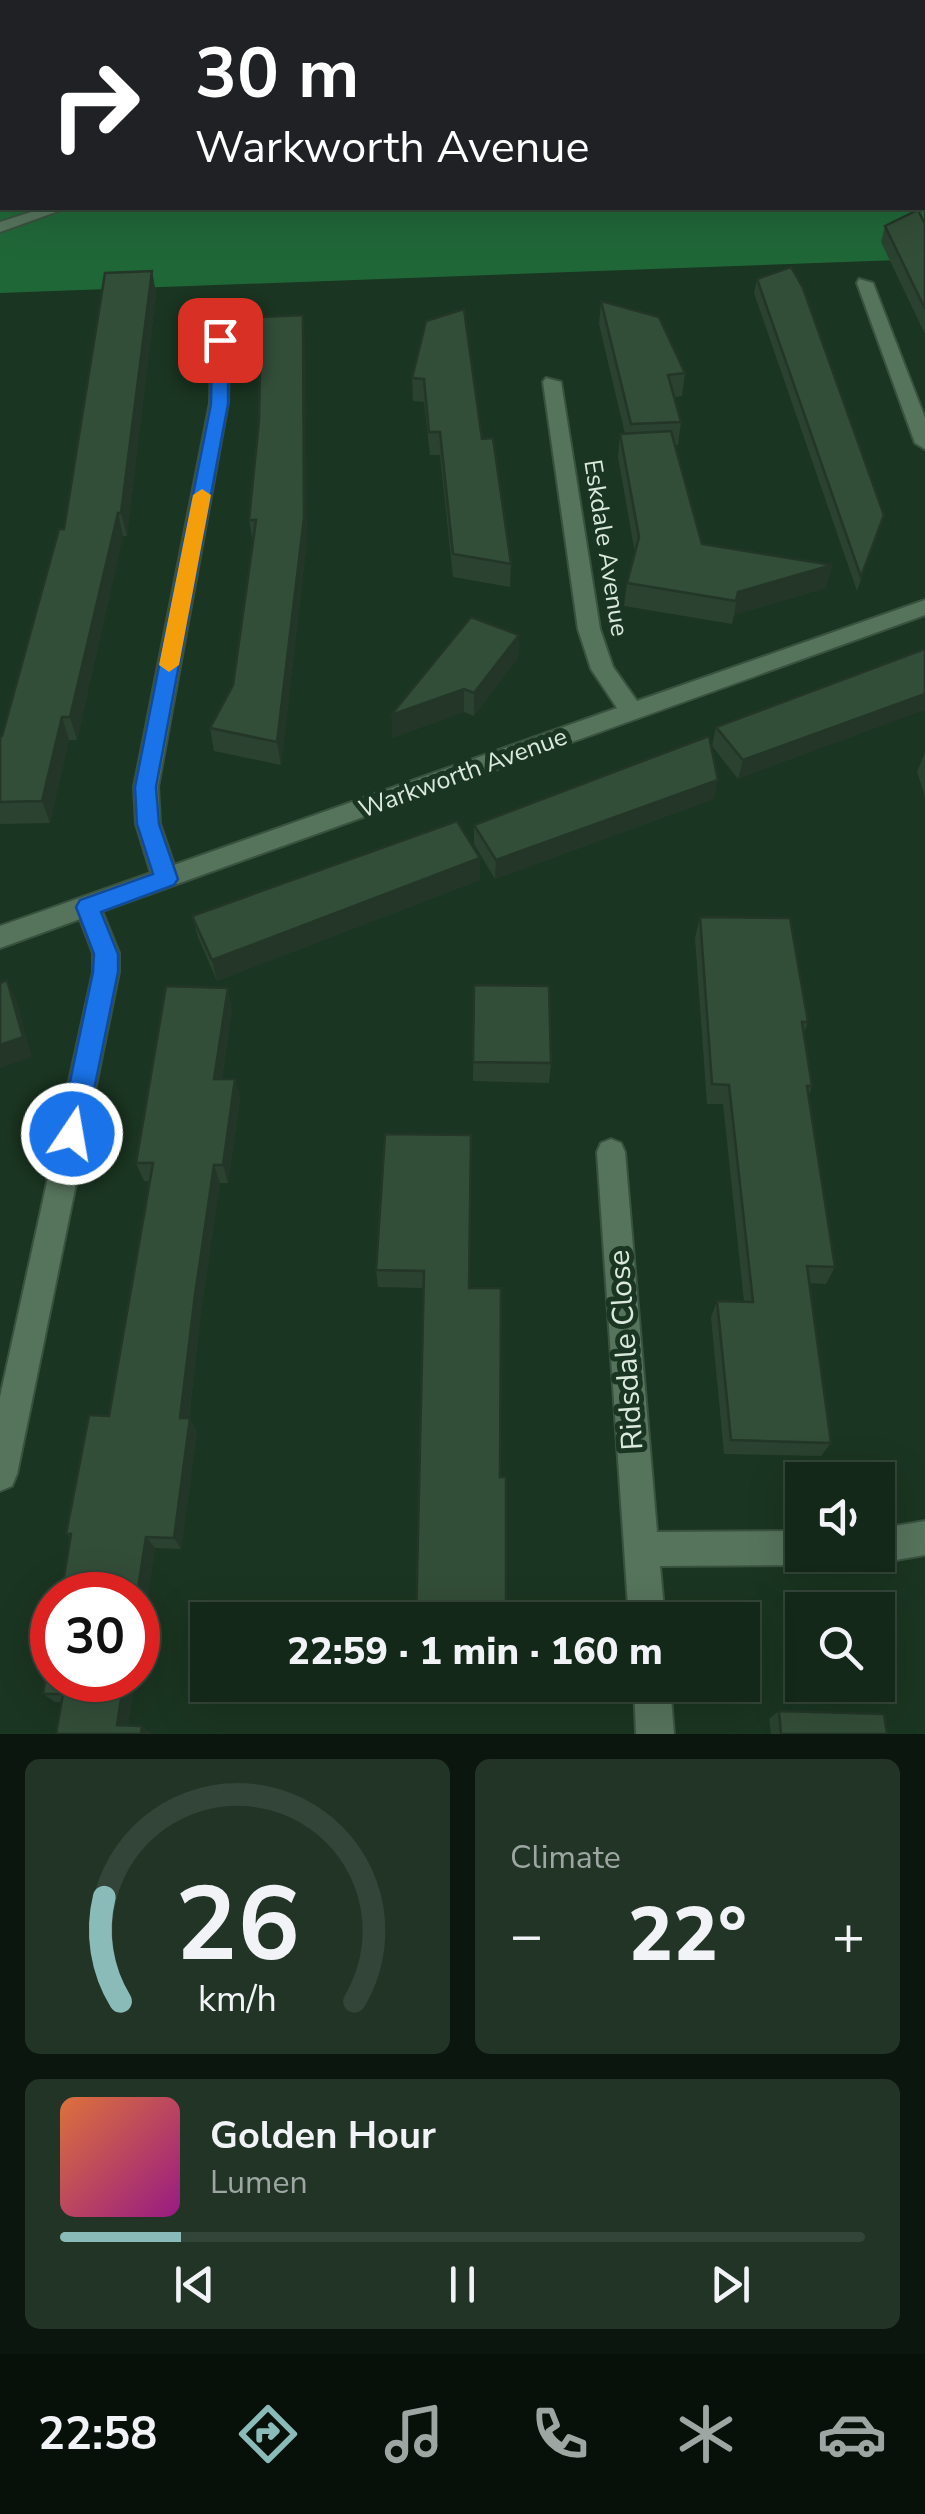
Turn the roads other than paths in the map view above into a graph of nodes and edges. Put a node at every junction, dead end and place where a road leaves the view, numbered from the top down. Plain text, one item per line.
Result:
1 (53, 210) edge
2 (0, 227) edge
3 (865, 284) dead end
4 (220, 308) dead end
5 (552, 382) dead end
6 (925, 443) edge
7 (925, 607) edge
8 (632, 712) junction
9 (166, 879) junction
10 (88, 907) junction
11 (0, 937) edge
12 (611, 1152) dead end
13 (0, 1474) edge
14 (925, 1538) edge
15 (895, 1543) edge
16 (642, 1548) junction
17 (785, 1548) edge
18 (646, 1602) edge
19 (653, 1702) edge
20 (655, 1734) edge

1 - 2 street
3 - 6 street
4 - 9 street
5 - 8 street, Eskdale Avenue
7 - 8 street, Warkworth Avenue
8 - 9 street, Warkworth Avenue
9 - 10 street, Warkworth Avenue
10 - 11 street, Warkworth Avenue
10 - 13 street
12 - 16 street, Ridsdale Close
14 - 15 street
16 - 17 street
16 - 18 street, Ridsdale Close
19 - 20 street

